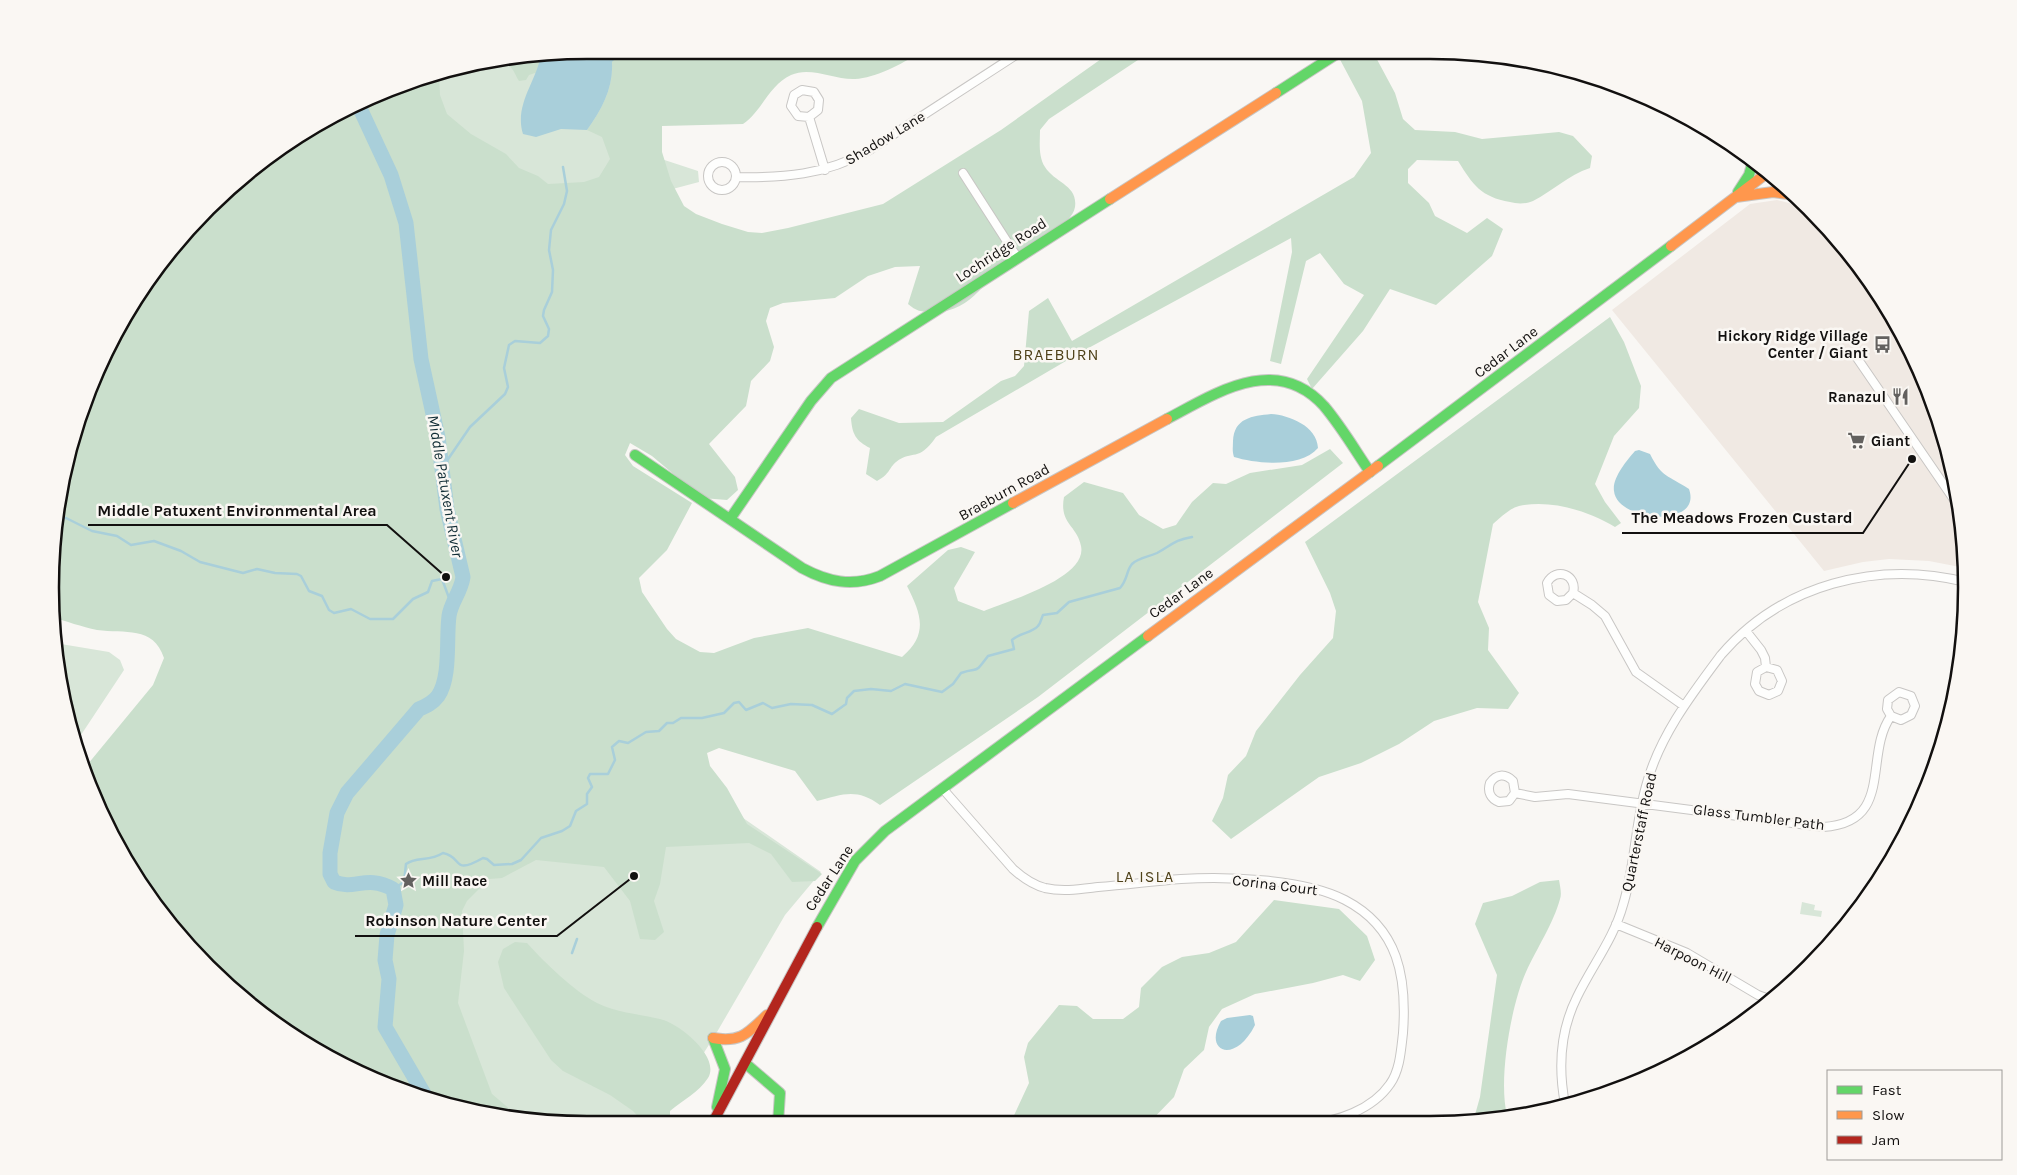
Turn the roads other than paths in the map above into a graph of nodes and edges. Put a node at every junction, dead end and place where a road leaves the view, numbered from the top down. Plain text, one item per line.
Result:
1 (1009, 59) edge
2 (1329, 59) edge
3 (809, 117) dead end
4 (1751, 168) edge
5 (825, 170) junction
6 (963, 173) dead end
7 (736, 177) dead end
8 (1762, 177) edge
9 (1781, 193) edge
10 (1735, 197) junction
11 (1017, 257) junction
12 (1855, 355) dead end
13 (635, 455) dead end
14 (1370, 472) junction
15 (1950, 493) edge
16 (730, 519) junction
17 (1958, 581) edge
18 (1573, 593) dead end
19 (1746, 631) junction
20 (1766, 667) dead end
21 (1684, 706) junction
22 (1891, 716) dead end
23 (942, 788) junction
24 (1515, 793) dead end
25 (1642, 803) junction
26 (1616, 924) junction
27 (1763, 997) edge
28 (771, 1012) junction
29 (745, 1063) junction
30 (1564, 1098) edge
31 (714, 1116) edge
32 (716, 1116) edge
33 (779, 1116) edge
34 (1342, 1116) edge

1 - 5 street, Shadow Lane
2 - 11 street, Lochridge Road
3 - 5 street
4 - 10 street
5 - 7 street, Shadow Lane
6 - 11 street
8 - 10 street, Cedar Lane
9 - 10 street
10 - 14 street, Cedar Lane
11 - 16 street, Lochridge Road
12 - 15 street
13 - 16 street, Braeburn Road
14 - 16 street, Braeburn Road
14 - 23 street, Cedar Lane
17 - 19 street, Quarterstaff Road
18 - 21 street
19 - 20 street
19 - 21 street, Quarterstaff Road
21 - 25 street, Quarterstaff Road
22 - 25 street, Glass Tumbler Path
23 - 28 street, Cedar Lane
23 - 34 street, Corina Court
24 - 25 street, Glass Tumbler Path
25 - 26 street, Quarterstaff Road
26 - 27 street, Harpoon Hill
26 - 30 street, Quarterstaff Road
28 - 29 street, Cedar Lane
28 - 31 street
29 - 32 street, Cedar Lane
29 - 33 street

